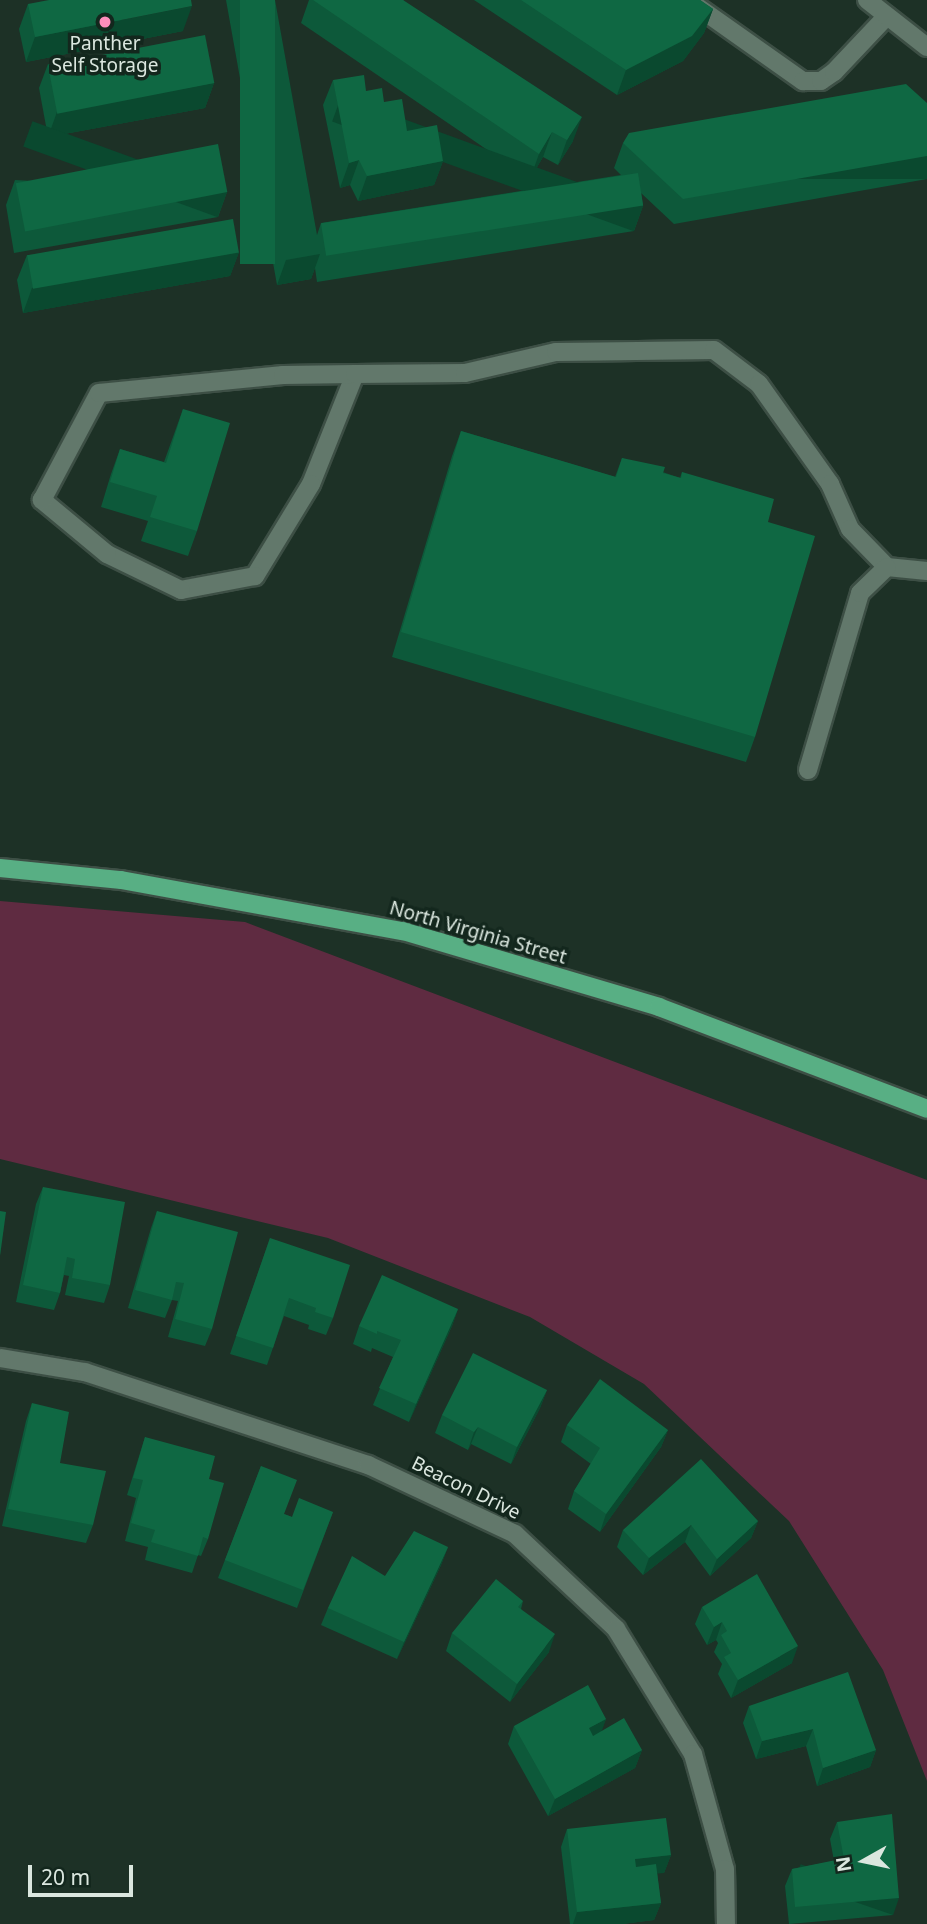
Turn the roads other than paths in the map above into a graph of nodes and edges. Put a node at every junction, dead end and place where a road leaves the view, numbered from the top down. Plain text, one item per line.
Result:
1 (688, 0) edge
2 (867, 0) edge
3 (887, 16) junction
4 (927, 47) edge
5 (355, 374) junction
6 (887, 567) junction
7 (927, 571) edge
8 (808, 770) dead end
9 (0, 868) edge
10 (927, 1109) edge
11 (0, 1358) edge
12 (726, 1924) edge

1 - 3 street
2 - 3 street
3 - 4 street
5 - 5 street
5 - 6 street
6 - 7 street
6 - 8 street
9 - 10 main road, North Virginia Street
11 - 12 street, Beacon Drive

